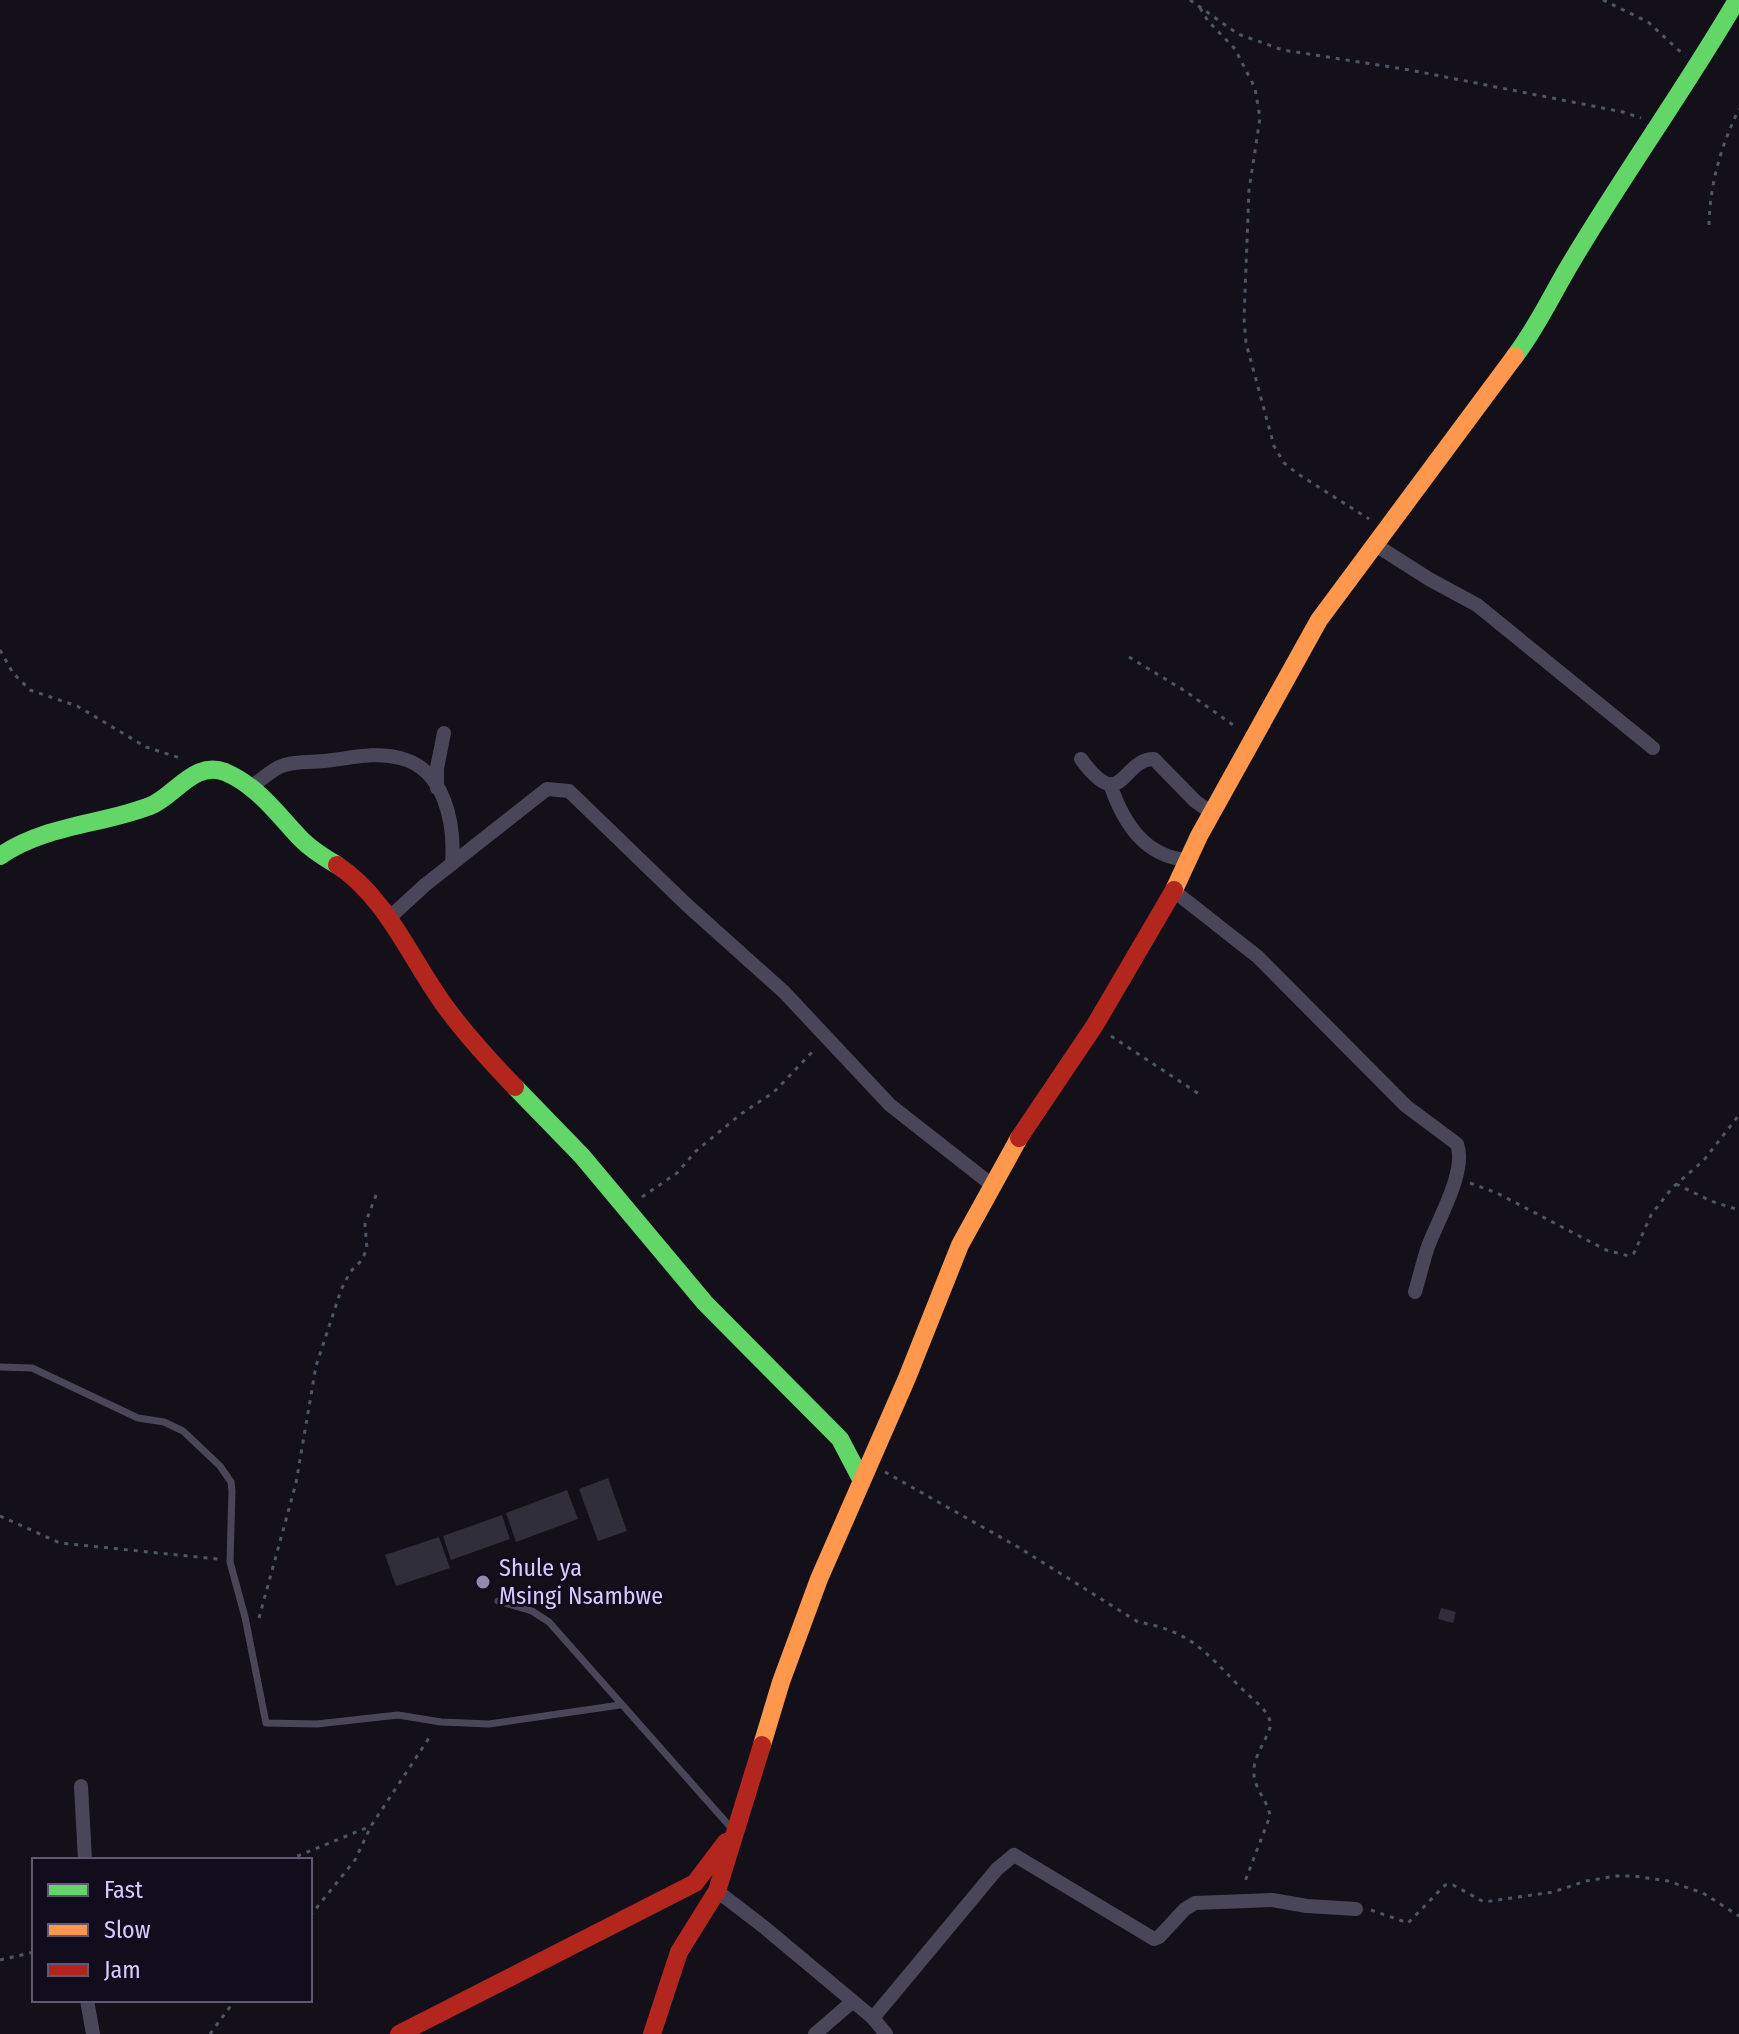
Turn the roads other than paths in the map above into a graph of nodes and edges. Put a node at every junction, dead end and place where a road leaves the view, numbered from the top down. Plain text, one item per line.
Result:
1 (1737, 0) edge
2 (1380, 537) junction
3 (444, 733) dead end
4 (1653, 748) dead end
5 (1081, 759) dead end
6 (1110, 784) junction
7 (437, 788) junction
8 (249, 789) junction
9 (1212, 813) junction
10 (0, 856) edge
11 (1188, 860) junction
12 (452, 864) junction
13 (1174, 891) junction
14 (388, 919) junction
15 (992, 1185) junction
16 (1415, 1292) dead end
17 (0, 1367) edge
18 (864, 1472) junction
19 (498, 1601) dead end
20 (620, 1705) junction
21 (81, 1786) dead end
22 (734, 1832) junction
23 (85, 1858) edge
24 (717, 1891) junction
25 (1356, 1909) road end
26 (87, 2002) edge
27 (852, 2002) junction
28 (873, 2018) junction
29 (653, 2033) edge
30 (93, 2034) edge
31 (399, 2034) edge
32 (815, 2034) edge
33 (886, 2034) edge

1 - 2 street
2 - 4 street
2 - 9 street
3 - 7 street
5 - 6 street
6 - 9 street
6 - 11 street
7 - 8 street
7 - 12 street
8 - 10 street
8 - 14 street
9 - 11 street
11 - 13 street
12 - 14 street
12 - 15 street
13 - 15 street
13 - 16 street
14 - 18 street
15 - 18 street
17 - 20 lane
18 - 22 street
19 - 20 lane
20 - 22 lane
21 - 23 street
22 - 24 street
22 - 31 street
24 - 27 street
24 - 29 street
25 - 28 street
26 - 30 street
27 - 28 street
27 - 32 street
28 - 33 street

